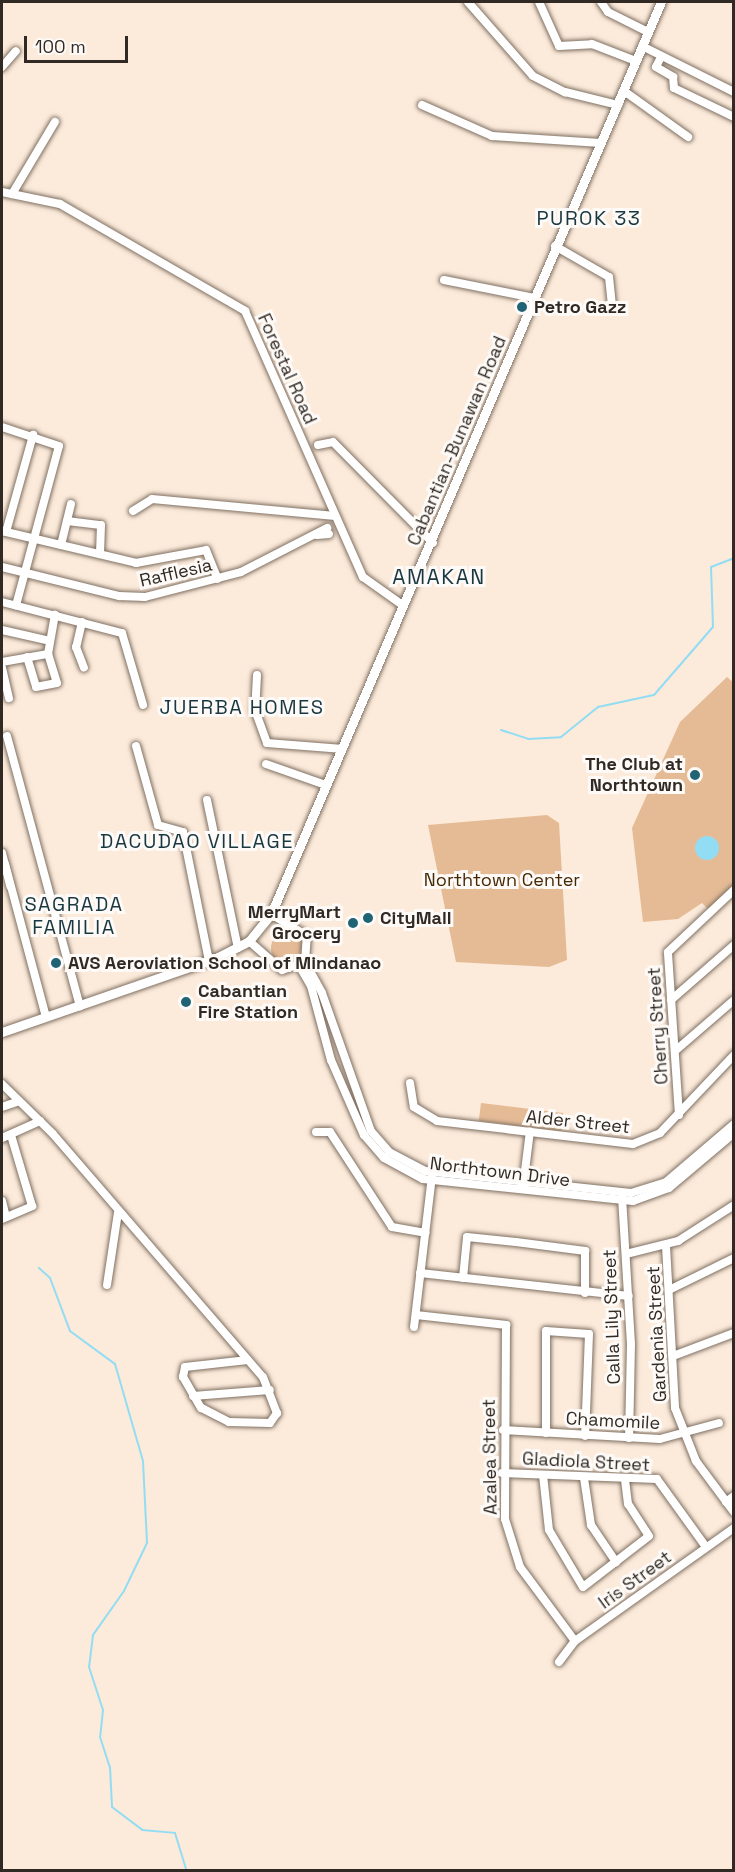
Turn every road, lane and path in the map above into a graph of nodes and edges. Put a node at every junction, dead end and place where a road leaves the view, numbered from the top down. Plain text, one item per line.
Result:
1 (468, 2) edge
2 (539, 2) edge
3 (600, 2) edge
4 (661, 2) edge
5 (648, 33) junction
6 (642, 46) junction
7 (16, 51) dead end
8 (661, 57) junction
9 (636, 62) junction
10 (3, 65) edge
11 (624, 91) junction
12 (734, 92) edge
13 (422, 105) dead end
14 (618, 105) junction
15 (734, 117) edge
16 (55, 122) dead end
17 (688, 137) dead end
18 (601, 143) junction
19 (2, 192) edge
20 (12, 194) junction
21 (555, 246) junction
22 (444, 280) dead end
23 (534, 298) junction
24 (612, 306) dead end
25 (2, 430) edge
26 (33, 435) junction
27 (318, 445) dead end
28 (71, 504) dead end
29 (133, 511) dead end
30 (67, 521) junction
31 (334, 527) junction
32 (4, 532) edge
33 (34, 539) junction
34 (433, 543) junction
35 (61, 545) junction
36 (100, 554) junction
37 (2, 567) edge
38 (25, 572) junction
39 (218, 579) junction
40 (2, 602) edge
41 (16, 605) junction
42 (404, 606) junction
43 (55, 615) junction
44 (82, 622) junction
45 (2, 630) edge
46 (50, 641) junction
47 (48, 654) junction
48 (27, 657) junction
49 (2, 662) edge
50 (2, 668) edge
51 (84, 668) dead end
52 (257, 675) dead end
53 (9, 698) dead end
54 (143, 705) dead end
55 (7, 736) dead end
56 (136, 746) dead end
57 (343, 749) junction
58 (266, 764) dead end
59 (326, 786) junction
60 (207, 800) dead end
61 (2, 853) edge
62 (6, 887) edge
63 (734, 890) edge
64 (271, 915) junction
65 (249, 941) junction
66 (734, 945) edge
67 (238, 948) junction
68 (209, 961) junction
69 (302, 964) junction
70 (671, 1000) junction
71 (734, 1000) edge
72 (80, 1006) junction
73 (46, 1017) junction
74 (2, 1032) edge
75 (675, 1051) junction
76 (734, 1055) edge
77 (410, 1083) dead end
78 (2, 1084) edge
79 (677, 1088) junction
80 (696, 1091) junction
81 (19, 1101) junction
82 (2, 1107) edge
83 (679, 1115) junction
84 (40, 1121) junction
85 (734, 1124) edge
86 (530, 1131) junction
87 (316, 1132) dead end
88 (734, 1133) edge
89 (11, 1135) junction
90 (2, 1138) edge
91 (432, 1176) junction
92 (523, 1187) junction
93 (622, 1198) junction
94 (2, 1201) edge
95 (734, 1205) edge
96 (118, 1212) junction
97 (4, 1218) edge
98 (425, 1233) junction
99 (666, 1246) junction
100 (626, 1254) junction
101 (734, 1258) edge
102 (420, 1273) junction
103 (463, 1278) junction
104 (107, 1285) dead end
105 (671, 1289) junction
106 (585, 1293) junction
107 (629, 1296) junction
108 (416, 1316) junction
109 (414, 1327) dead end
110 (734, 1333) edge
111 (674, 1356) junction
112 (248, 1360) junction
113 (270, 1390) junction
114 (193, 1396) junction
115 (719, 1423) dead end
116 (503, 1430) junction
117 (546, 1433) junction
118 (585, 1436) junction
119 (684, 1436) junction
120 (629, 1438) junction
121 (502, 1473) junction
122 (543, 1475) junction
123 (584, 1478) junction
124 (625, 1479) junction
125 (734, 1496) edge
126 (726, 1502) junction
127 (734, 1512) edge
128 (734, 1528) edge
129 (706, 1547) junction
130 (616, 1562) junction
131 (575, 1641) junction
132 (559, 1662) dead end

1 - 14 street
2 - 9 street
3 - 5 street
4 - 5 main road, Cabantian-Bunawan Road
5 - 6 main road, Cabantian-Bunawan Road
6 - 8 street
6 - 9 main road, Cabantian-Bunawan Road
7 - 10 street
8 - 12 street
8 - 15 street
9 - 11 main road, Cabantian-Bunawan Road
11 - 14 main road, Cabantian-Bunawan Road
11 - 17 street
13 - 18 street
14 - 18 main road, Cabantian-Bunawan Road
16 - 20 street
18 - 21 main road, Cabantian-Bunawan Road
19 - 20 street, Forestal Road
20 - 31 street, Forestal Road
21 - 23 main road, Cabantian-Bunawan Road
21 - 24 street
22 - 23 street
23 - 34 main road, Cabantian-Bunawan Road
25 - 26 street
26 - 32 street
26 - 33 street
27 - 34 street
28 - 30 street
29 - 31 street
30 - 35 street
30 - 36 street
31 - 39 street, Rafflesia
31 - 42 street, Forestal Road
32 - 33 street
33 - 35 street
33 - 38 street
34 - 42 main road, Cabantian-Bunawan Road
35 - 36 street
36 - 39 street
37 - 38 street, Rafflesia
38 - 39 street, Rafflesia
38 - 41 street
40 - 41 street
41 - 43 street
42 - 57 main road, Cabantian-Bunawan Road
43 - 44 street
43 - 46 street
44 - 51 street
44 - 54 street
45 - 46 street
46 - 47 street
47 - 48 street
47 - 48 street
48 - 49 street
50 - 53 street
52 - 57 street
55 - 72 street
56 - 68 street
57 - 59 main road, Cabantian-Bunawan Road
58 - 59 street
59 - 64 main road, Cabantian-Bunawan Road
60 - 67 street
61 - 62 street
62 - 73 street
63 - 70 street, Cherry Street
64 - 65 main road, Cabantian-Bunawan Road
64 - 69 street, Northtown Drive
65 - 67 main road, Cabantian-Bunawan Road
65 - 69 street
66 - 70 street
67 - 68 main road, Cabantian-Bunawan Road
68 - 72 main road, Cabantian-Bunawan Road
69 - 91 street, Northtown Drive
70 - 75 street, Cherry Street
71 - 75 street
72 - 73 main road, Cabantian-Bunawan Road
73 - 74 main road, Cabantian-Bunawan Road
75 - 79 street, Cherry Street
76 - 80 street, Alder Street
77 - 86 street, Alder Street
78 - 81 street
79 - 80 street
79 - 83 street, Cherry Street
80 - 83 street, Alder Street
81 - 82 street
81 - 84 street
83 - 86 street, Alder Street
84 - 89 street
84 - 96 street
85 - 93 street, Northtown Drive
86 - 92 street
87 - 98 street
88 - 93 street, Northtown Drive
89 - 90 street
89 - 97 street
91 - 92 street, Northtown Drive
91 - 98 street
92 - 93 street, Northtown Drive
93 - 100 street, Calla Lily Street
94 - 97 street
95 - 99 street
96 - 104 street
96 - 112 street
98 - 102 street
99 - 100 street
99 - 105 street, Gardenia Street
100 - 107 street, Calla Lily Street
101 - 105 street
102 - 103 street
102 - 108 street
103 - 106 street
103 - 106 street
105 - 111 street, Gardenia Street
106 - 107 street
107 - 120 street, Calla Lily Street
108 - 109 street
108 - 116 street, Azalea Street
110 - 111 street
111 - 119 street, Gardenia Street
112 - 113 street
112 - 114 street
113 - 114 street
113 - 114 street
115 - 119 street, Chamomile
116 - 117 street, Chamomile
116 - 121 street, Azalea Street
117 - 118 street, Chamomile
117 - 118 street
118 - 120 street, Chamomile
119 - 120 street, Chamomile
119 - 126 street, Gardenia Street
121 - 122 street, Gladiola Street
121 - 131 street, Azalea Street
122 - 123 street, Gladiola Street
122 - 130 street
123 - 124 street, Gladiola Street
123 - 130 street
124 - 129 street, Gladiola Street
124 - 130 street
125 - 126 street
126 - 127 street, Gardenia Street
128 - 129 street, Iris Street
129 - 131 street, Iris Street
131 - 132 street, Iris Street

